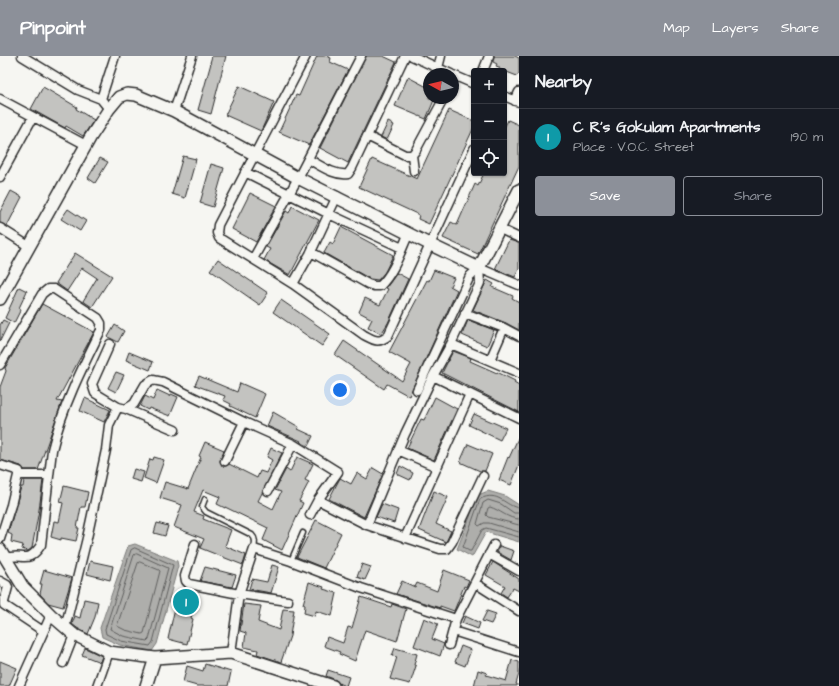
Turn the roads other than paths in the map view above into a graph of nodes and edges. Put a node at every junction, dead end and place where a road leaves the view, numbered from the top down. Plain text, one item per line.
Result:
1 (22, 56) edge
2 (115, 56) edge
3 (192, 56) edge
4 (306, 56) edge
5 (361, 56) edge
6 (405, 56) edge
7 (412, 56) edge
8 (441, 56) edge
9 (489, 56) edge
10 (438, 68) joint
11 (484, 68) edge
12 (459, 79) edge
13 (471, 83) edge
14 (519, 92) edge
15 (507, 97) edge
16 (0, 99) edge
17 (101, 99) junction
18 (517, 101) edge
19 (441, 104) edge
20 (109, 109) junction
21 (174, 111) junction
22 (33, 117) junction
23 (367, 136) junction
24 (86, 145) junction
25 (254, 154) junction
26 (412, 155) junction
27 (471, 156) edge
28 (308, 159) junction
29 (414, 171) dead end
30 (245, 172) junction
31 (0, 177) edge
32 (298, 178) junction
33 (289, 195) junction
34 (518, 195) edge
35 (337, 196) junction
36 (328, 214) junction
37 (0, 228) edge
38 (500, 228) junction
39 (409, 233) junction
40 (519, 238) edge
41 (430, 245) junction
42 (30, 247) junction
43 (402, 248) junction
44 (311, 252) junction
45 (253, 259) junction
46 (479, 268) junction
47 (293, 284) junction
48 (519, 285) edge
49 (3, 287) edge
50 (0, 299) edge
51 (466, 313) junction
52 (504, 328) junction
53 (519, 336) edge
54 (110, 344) dead end
55 (451, 344) junction
56 (490, 360) junction
57 (0, 366) edge
58 (519, 373) edge
59 (433, 376) junction
60 (417, 390) dead end
61 (470, 394) junction
62 (122, 408) junction
63 (519, 418) edge
64 (244, 422) junction
65 (175, 430) dead end
66 (293, 444) junction
67 (398, 450) junction
68 (224, 461) dead end
69 (0, 465) edge
70 (437, 467) junction
71 (18, 475) junction
72 (49, 475) junction
73 (483, 476) dead end
74 (268, 491) dead end
75 (206, 499) dead end
76 (318, 500) junction
77 (310, 515) dead end
78 (367, 525) junction
79 (303, 533) dead end
80 (405, 538) junction
81 (0, 539) edge
82 (195, 544) dead end
83 (494, 545) dead end
84 (254, 549) junction
85 (3, 554) edge
86 (489, 554) junction
87 (291, 561) junction
88 (519, 570) edge
89 (0, 581) edge
90 (475, 583) junction
91 (239, 594) junction
92 (288, 601) dead end
93 (519, 611) edge
94 (51, 615) junction
95 (456, 619) junction
96 (65, 628) junction
97 (43, 631) junction
98 (453, 631) junction
99 (74, 635) junction
100 (449, 644) dead end
101 (109, 652) junction
102 (519, 652) edge
103 (231, 653) junction
104 (156, 658) junction
105 (63, 662) dead end
106 (19, 686) edge
107 (97, 686) edge
108 (146, 686) edge
109 (333, 686) edge

1 - 17 street
2 - 17 street
3 - 21 street
4 - 25 street
5 - 28 street
6 - 23 street
7 - 10 street
8 - 10 street
9 - 11 street
12 - 13 street
14 - 18 street
15 - 18 street
16 - 22 street
17 - 20 street
19 - 26 street
20 - 21 street
20 - 24 street
21 - 25 street
22 - 24 street
22 - 31 street
23 - 26 street
23 - 28 street
24 - 42 street
25 - 30 street
25 - 32 street
26 - 29 street
27 - 41 street
28 - 32 street
30 - 33 street
30 - 45 street
32 - 33 street
32 - 35 street
33 - 36 street
33 - 45 street
34 - 38 street
35 - 36 street
35 - 39 street
36 - 43 street
36 - 44 street
37 - 42 street
38 - 40 street
38 - 46 street
39 - 41 street
39 - 43 street
41 - 46 street
41 - 47 street
42 - 49 street
43 - 44 street
44 - 47 street
45 - 47 street
46 - 48 street
46 - 51 street
46 - 60 street
49 - 50 street
51 - 52 street
51 - 55 street
52 - 53 street
52 - 56 street
54 - 62 street
55 - 56 street
55 - 59 street
56 - 58 street
57 - 72 street
59 - 61 street
59 - 67 street
61 - 63 street
61 - 70 street
62 - 64 street
62 - 65 street
62 - 96 street
64 - 66 street
64 - 68 street
66 - 74 street
66 - 76 street
67 - 70 street
67 - 78 street
69 - 71 street
70 - 80 street
71 - 72 street
71 - 81 street
72 - 85 street
73 - 80 street
75 - 84 lane
76 - 77 street
76 - 78 street
78 - 80 street
79 - 87 lane
82 - 91 street
83 - 86 street
84 - 87 street
84 - 91 street
85 - 94 street
86 - 88 street
86 - 90 street
87 - 95 street
89 - 97 street
90 - 93 street
90 - 95 street
91 - 92 street
91 - 103 street
94 - 96 street
94 - 97 street
95 - 98 street
96 - 99 street
97 - 106 street
98 - 100 street
98 - 102 street
99 - 101 street
99 - 105 street
101 - 104 street
101 - 107 street
103 - 104 street
103 - 109 street
104 - 108 street

